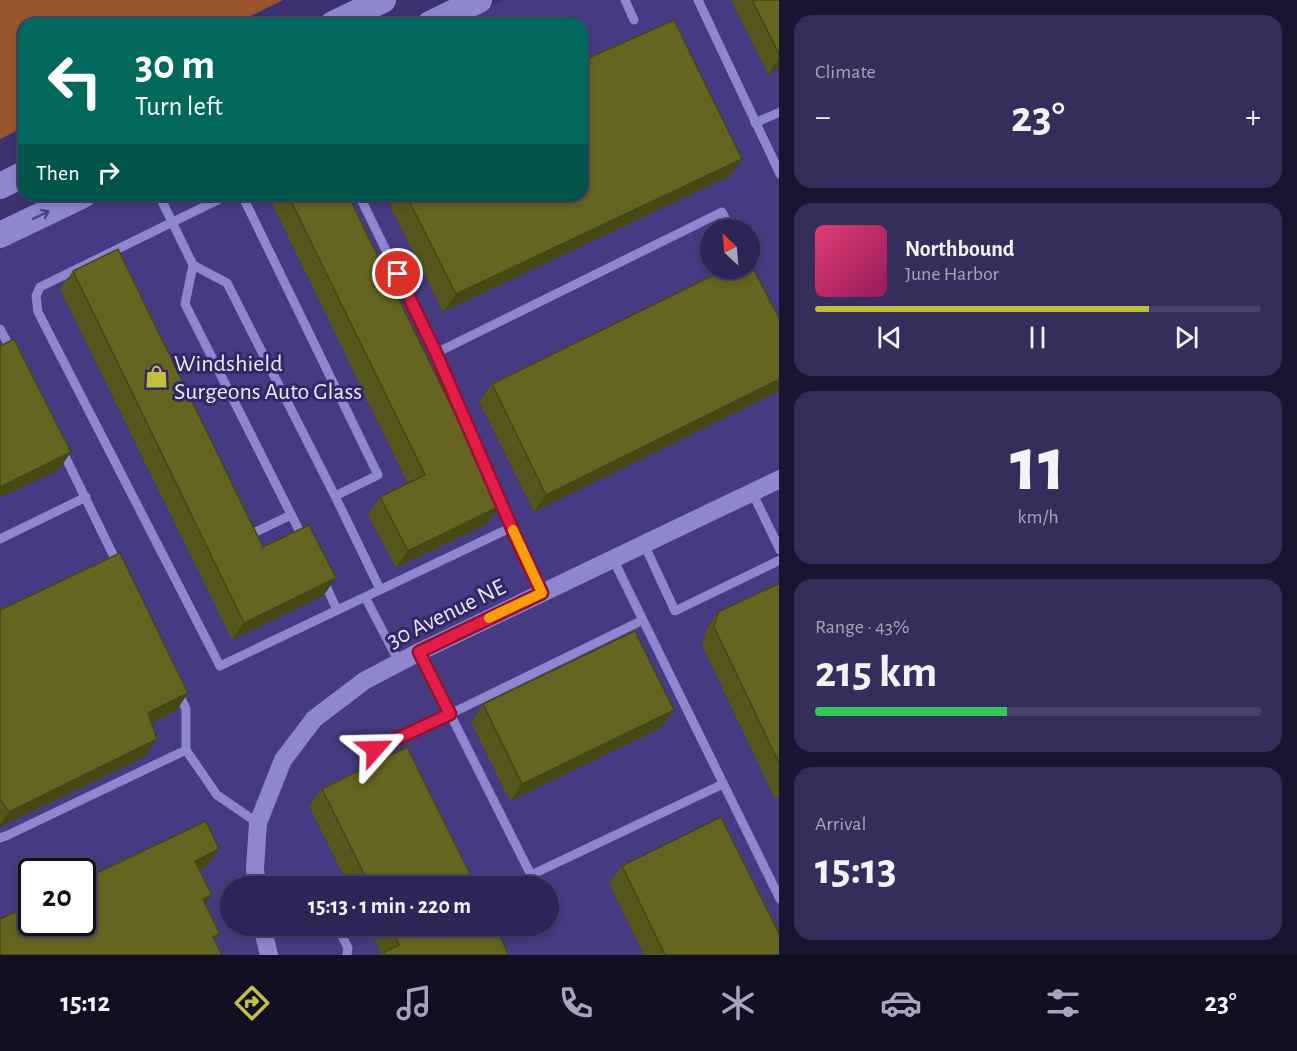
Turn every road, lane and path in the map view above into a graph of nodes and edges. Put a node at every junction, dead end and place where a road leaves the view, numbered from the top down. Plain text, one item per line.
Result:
1 (383, 0) edge
2 (479, 0) edge
3 (625, 0) edge
4 (698, 0) edge
5 (346, 18) edge
6 (442, 18) edge
7 (634, 20) dead end
8 (779, 112) edge
9 (755, 123) junction
10 (779, 172) edge
11 (18, 177) edge
12 (0, 186) edge
13 (71, 201) edge
14 (162, 201) edge
15 (216, 201) edge
16 (245, 201) edge
17 (362, 201) edge
18 (708, 219) edge
19 (726, 219) edge
20 (172, 222) junction
21 (700, 223) edge
22 (0, 235) edge
23 (108, 254) junction
24 (113, 264) edge
25 (193, 265) junction
26 (0, 329) edge
27 (436, 353) junction
28 (16, 360) edge
29 (54, 434) edge
30 (779, 479) edge
31 (752, 492) junction
32 (335, 495) junction
33 (86, 497) junction
34 (291, 515) junction
35 (240, 527) edge
36 (512, 527) junction
37 (0, 539) edge
38 (644, 544) junction
39 (307, 546) edge
40 (779, 548) edge
41 (613, 559) junction
42 (779, 560) edge
43 (317, 568) edge
44 (121, 571) edge
45 (380, 589) junction
46 (542, 593) junction
47 (366, 597) junction
48 (337, 610) junction
49 (643, 620) junction
50 (419, 652) junction
51 (399, 662) junction
52 (176, 688) edge
53 (450, 714) junction
54 (375, 749) dead end
55 (186, 750) junction
56 (723, 784) junction
57 (258, 823) junction
58 (0, 838) edge
59 (256, 876) edge
60 (779, 896) edge
61 (264, 936) edge
62 (343, 936) edge
63 (269, 955) edge
64 (347, 955) edge

1 - 5 main road
2 - 6 main road
3 - 7 lane
4 - 9 lane
8 - 9 lane
9 - 10 lane
11 - 12 main road
22 -> 13 main road
14 - 20 lane
15 - 20 lane
16 - 32 lane
17 - 27 lane
18 - 19 lane
20 - 23 lane
20 - 25 lane
21 - 27 lane
23 - 24 lane
23 - 48 lane
25 - 32 lane
25 - 34 lane
26 - 28 lane
27 - 36 lane
29 - 33 lane
30 - 31 street, 30 Avenue NE
31 - 38 street, 30 Avenue NE
31 - 40 lane
32 - 45 lane
33 - 37 lane
33 - 44 lane
34 - 35 lane
34 - 39 lane
36 - 45 lane
36 - 46 lane
38 - 41 street, 30 Avenue NE
38 - 42 lane
41 - 46 street, 30 Avenue NE
41 - 49 lane
43 - 48 lane
45 - 47 lane
46 - 50 street, 30 Avenue NE
47 - 48 lane
47 - 51 lane
49 - 53 lane
49 - 56 lane
50 - 51 street, 30 Avenue NE
50 - 53 lane
51 - 57 street, 30 Avenue NE
52 - 55 lane
53 - 54 lane
53 - 56 lane
55 - 57 lane
55 - 58 lane
56 - 60 lane
57 - 59 street, 30 Avenue NE
61 - 63 street
62 - 64 lane

